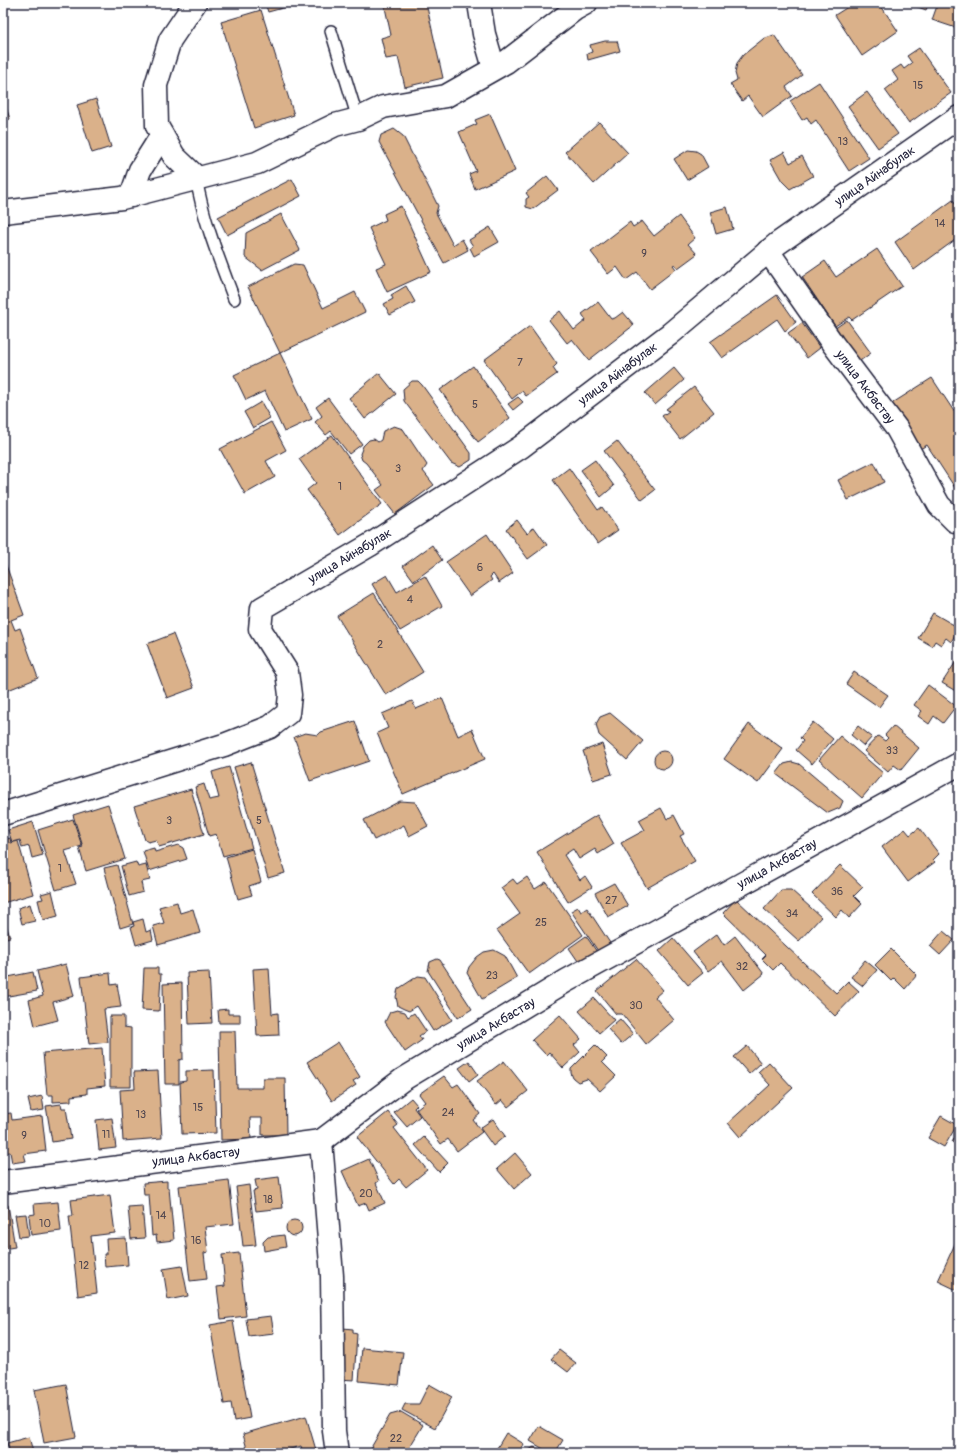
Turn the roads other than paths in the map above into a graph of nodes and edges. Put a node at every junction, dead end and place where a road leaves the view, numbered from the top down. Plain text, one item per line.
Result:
1 (194, 3) edge
2 (479, 3) edge
3 (586, 3) edge
4 (331, 31) dead end
5 (494, 68) junction
6 (959, 117) edge
7 (358, 119) junction
8 (162, 135) junction
9 (196, 177) junction
10 (131, 196) junction
11 (3, 212) edge
12 (768, 251) junction
13 (234, 299) dead end
14 (959, 521) edge
15 (959, 764) edge
16 (3, 814) edge
17 (321, 1140) junction
18 (3, 1182) edge
19 (337, 1453) edge

1 - 8 street
2 - 5 street
3 - 5 street
4 - 7 lane
5 - 7 street
6 - 12 street, улица Айнабулак
7 - 9 street
8 - 9 street
8 - 10 street
9 - 10 street
9 - 13 lane
10 - 11 street
12 - 14 street, улица Акбастау
12 - 16 street, улица Айнабулак
15 - 17 street, улица Акбастау
17 - 18 street, улица Акбастау
17 - 19 street

